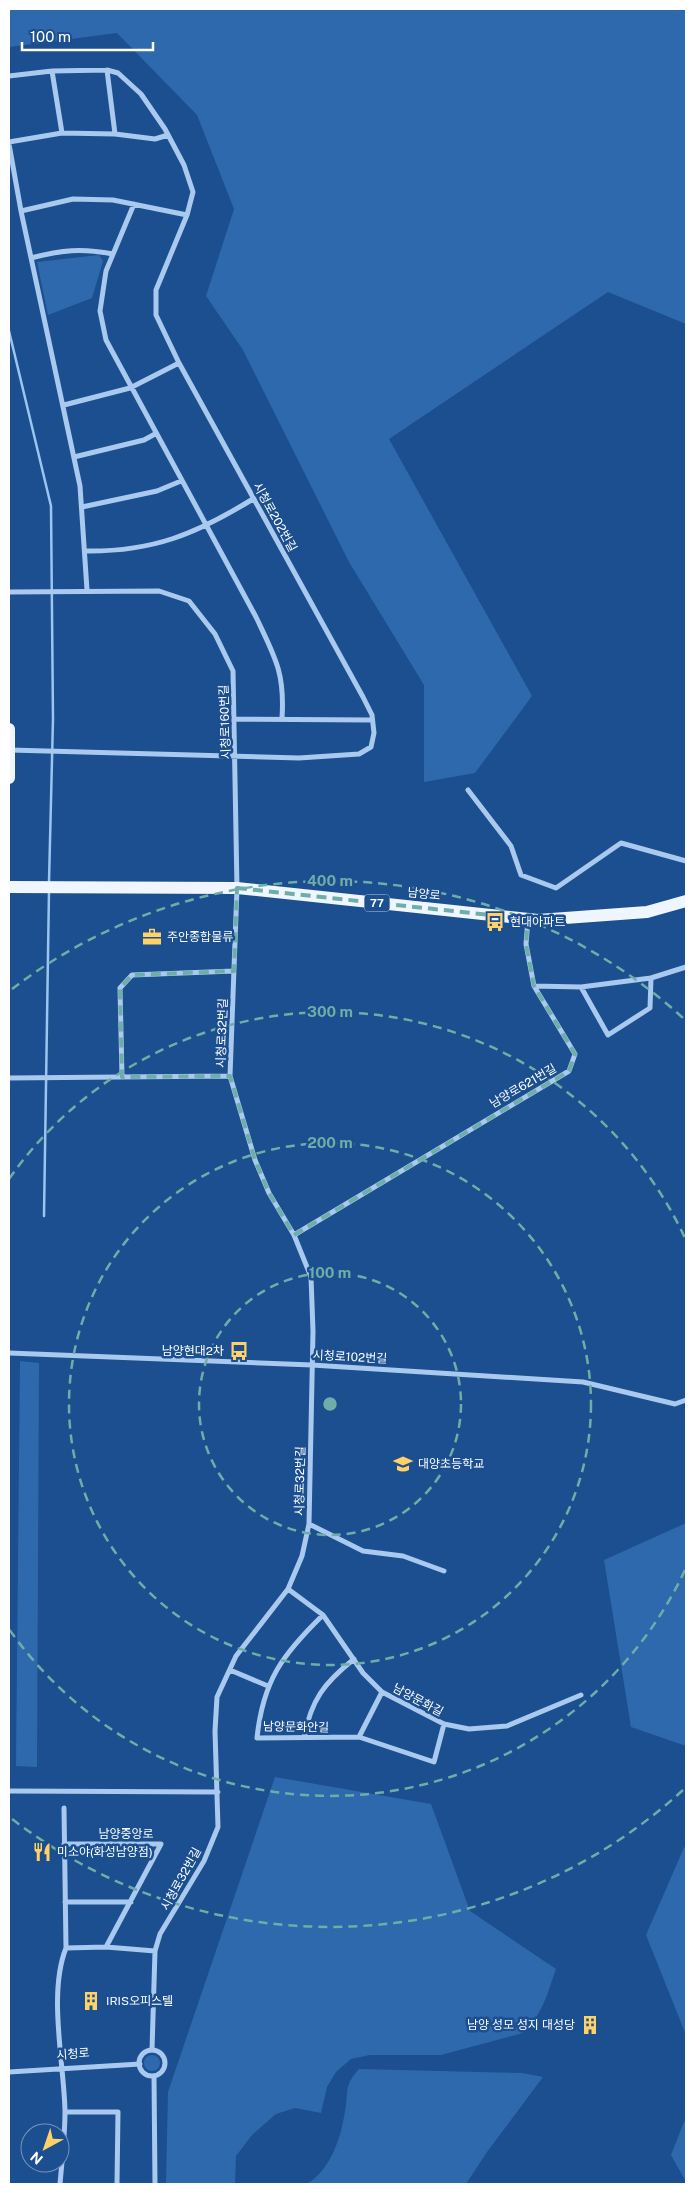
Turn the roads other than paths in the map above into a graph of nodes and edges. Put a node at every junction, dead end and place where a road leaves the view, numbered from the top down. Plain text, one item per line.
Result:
1 (107, 70) junction
2 (52, 71) junction
3 (9, 76) edge
4 (62, 133) junction
5 (115, 134) junction
6 (168, 135) junction
7 (9, 143) edge
8 (134, 204) junction
9 (21, 210) junction
10 (188, 215) junction
11 (113, 254) junction
12 (31, 258) junction
13 (179, 363) junction
14 (130, 388) junction
15 (64, 405) junction
16 (155, 434) junction
17 (74, 456) junction
18 (181, 482) junction
19 (253, 500) junction
20 (82, 507) junction
21 (206, 526) junction
22 (85, 551) junction
23 (87, 590) junction
24 (9, 592) edge
25 (282, 718) junction
26 (235, 719) junction
27 (372, 720) junction
28 (9, 729) edge
29 (10, 750) edge
30 (236, 755) junction
31 (9, 778) edge
32 (468, 790) dead end
33 (686, 861) edge
34 (9, 887) edge
35 (237, 888) junction
36 (686, 902) edge
37 (528, 919) junction
38 (686, 967) edge
39 (234, 971) junction
40 (651, 978) junction
41 (534, 986) junction
42 (581, 987) junction
43 (230, 1076) junction
44 (122, 1077) junction
45 (9, 1078) edge
46 (294, 1235) junction
47 (9, 1353) edge
48 (312, 1365) junction
49 (686, 1400) edge
50 (309, 1524) junction
51 (444, 1570) dead end
52 (288, 1589) junction
53 (323, 1615) junction
54 (354, 1660) junction
55 (230, 1670) junction
56 (268, 1686) junction
57 (382, 1692) junction
58 (581, 1696) dead end
59 (444, 1724) junction
60 (359, 1737) junction
61 (304, 1738) junction
62 (9, 1791) edge
63 (218, 1792) junction
64 (64, 1808) dead end
65 (64, 1844) junction
66 (65, 1902) junction
67 (131, 1902) junction
68 (106, 1947) junction
69 (66, 1948) junction
70 (155, 1951) junction
71 (152, 2050) junction
72 (140, 2064) junction
73 (63, 2069) junction
74 (9, 2072) edge
75 (154, 2076) junction
76 (65, 2112) junction
77 (60, 2184) edge
78 (117, 2184) edge
79 (155, 2184) edge

1 - 2 street
1 - 5 street
1 - 6 street, 시청로202번길
2 - 3 street
2 - 4 street
4 - 5 street
4 - 7 street
5 - 6 street
6 - 10 street, 시청로202번길
7 - 9 street
8 - 9 street
8 - 10 street
8 - 11 street
9 - 12 street
10 - 13 street, 시청로202번길
11 - 12 street
11 - 14 street
12 - 15 street
13 - 14 street
13 - 19 street, 시청로202번길
14 - 15 street
14 - 16 street
15 - 17 street
16 - 17 street
16 - 18 street
17 - 20 street
18 - 20 street
18 - 21 street
19 - 21 street
19 - 27 street, 시청로202번길
20 - 22 street
21 - 22 street
21 - 25 street
22 - 23 street
23 - 24 street, 시청로160번길
23 - 26 street, 시청로160번길
25 - 26 street
25 - 27 street
26 - 30 street, 시청로160번길
27 - 30 street, 시청로202번길
28 - 29 main road
29 - 30 street, 시청로202번길
29 - 31 main road
30 - 35 street, 시청로160번길
32 - 33 street
34 - 35 main road, 남양로 / 77
35 - 37 main road, 남양로 / 77
35 - 39 street, 시청로32번길
36 - 37 main road, 남양로 / 77
37 - 41 street
38 - 40 street
39 - 43 street, 시청로32번길
39 - 44 street
40 - 42 street
40 - 42 street
41 - 42 street
41 - 46 street, 남양로621번길
43 - 44 street
43 - 46 street, 시청로32번길
44 - 45 street
46 - 48 street, 시청로32번길
47 - 48 street, 시청로102번길
48 - 49 street, 시청로102번길
48 - 50 street, 시청로32번길
50 - 51 street
50 - 52 street, 시청로32번길
52 - 53 street, 남양문화길
52 - 55 street, 시청로32번길
53 - 54 street, 남양문화길
53 - 56 street, 남양문화안길
54 - 57 street, 남양문화길
54 - 61 street
55 - 56 street
55 - 63 street, 시청로32번길
56 - 61 street, 남양문화안길
57 - 59 street, 남양문화길
57 - 60 street
58 - 59 street, 남양문화길
59 - 60 street, 남양문화안길
60 - 61 street, 남양문화안길
62 - 63 street
63 - 70 street, 시청로32번길
64 - 65 street
65 - 66 street
65 - 67 street, 남양중앙로
66 - 67 street
66 - 69 street
67 - 68 street, 남양중앙로
68 - 69 street
68 - 70 street
69 - 73 street
70 - 71 street, 시청로32번길
71 - 72 street
71 - 75 street
72 - 73 street, 시청로
72 - 75 street
73 - 74 street, 시청로
73 - 76 street
75 - 79 street
76 - 77 street
76 - 78 street

